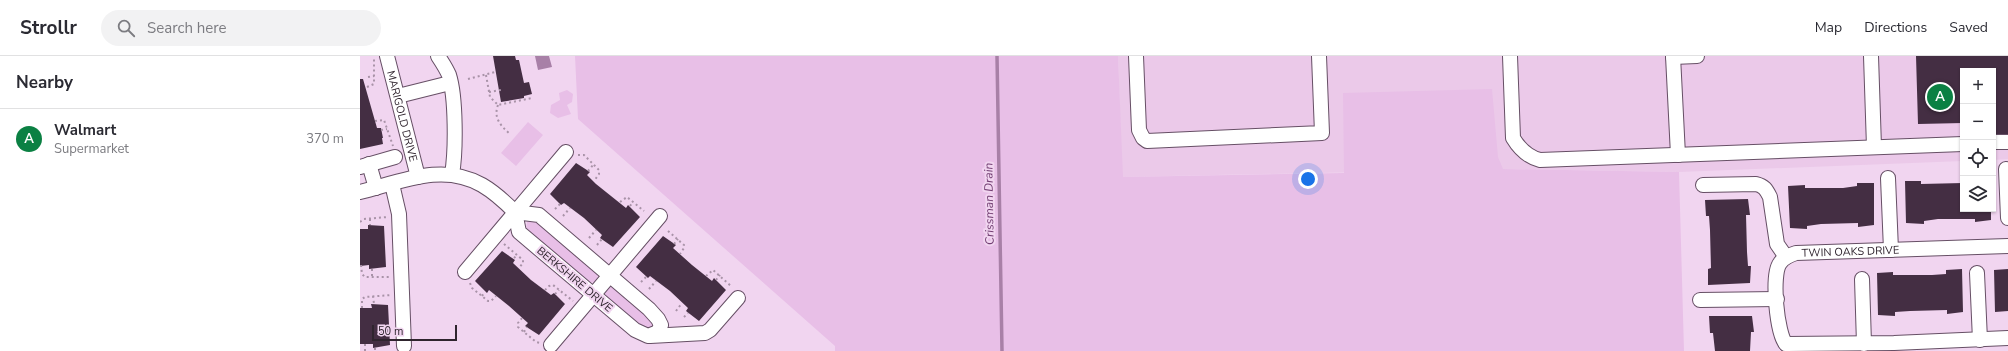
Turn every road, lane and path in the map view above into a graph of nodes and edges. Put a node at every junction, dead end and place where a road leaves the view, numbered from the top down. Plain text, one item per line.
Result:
1 (374, 56) edge
2 (387, 56) edge
3 (438, 56) edge
4 (1136, 56) edge
5 (1319, 56) edge
6 (1510, 56) edge
7 (1673, 56) edge
8 (1697, 56) edge
9 (1871, 56) edge
10 (496, 72) dead end
11 (486, 75) junction
12 (374, 76) junction
13 (368, 77) dead end
14 (468, 79) dead end
15 (450, 83) junction
16 (366, 88) dead end
17 (501, 90) dead end
18 (489, 92) junction
19 (398, 96) junction
20 (532, 98) dead end
21 (498, 105) junction
22 (375, 121) dead end
23 (387, 129) junction
24 (381, 130) dead end
25 (510, 134) dead end
26 (1996, 142) edge
27 (2008, 142) edge
28 (1960, 144) edge
29 (1874, 148) junction
30 (395, 154) joint
31 (571, 154) joint
32 (1678, 155) junction
33 (594, 164) junction
34 (365, 166) edge
35 (2006, 169) dead end
36 (588, 171) dead end
37 (452, 174) junction
38 (418, 177) junction
39 (1888, 178) dead end
40 (594, 181) dead end
41 (392, 184) junction
42 (1703, 185) dead end
43 (376, 188) junction
44 (360, 192) edge
45 (620, 202) dead end
46 (633, 202) junction
47 (560, 204) dead end
48 (630, 206) dead end
49 (570, 208) dead end
50 (555, 209) dead end
51 (644, 211) dead end
52 (515, 212) junction
53 (393, 216) dead end
54 (563, 216) dead end
55 (660, 216) dead end
56 (2008, 218) edge
57 (370, 219) junction
58 (360, 222) edge
59 (370, 225) dead end
60 (596, 230) dead end
61 (668, 231) dead end
62 (589, 238) dead end
63 (678, 239) junction
64 (499, 240) dead end
65 (602, 240) dead end
66 (674, 244) dead end
67 (597, 245) dead end
68 (2008, 246) edge
69 (1891, 250) junction
70 (680, 254) dead end
71 (517, 255) junction
72 (1786, 257) junction
73 (514, 258) dead end
74 (361, 266) edge
75 (519, 268) dead end
76 (372, 269) dead end
77 (1977, 273) dead end
78 (610, 275) junction
79 (720, 275) junction
80 (395, 276) dead end
81 (467, 276) joint
82 (706, 276) dead end
83 (372, 277) junction
84 (646, 277) dead end
85 (1862, 279) dead end
86 (716, 280) dead end
87 (656, 281) dead end
88 (641, 282) dead end
89 (649, 289) dead end
90 (545, 290) dead end
91 (559, 290) junction
92 (485, 292) dead end
93 (735, 293) joint
94 (396, 294) dead end
95 (556, 294) dead end
96 (593, 295) junction
97 (373, 296) junction
98 (482, 296) junction
99 (496, 296) dead end
100 (1776, 298) junction
101 (1700, 300) dead end
102 (682, 303) dead end
103 (374, 304) dead end
104 (577, 305) dead end
105 (362, 308) dead end
106 (676, 311) dead end
107 (688, 313) dead end
108 (522, 318) dead end
109 (684, 318) dead end
110 (660, 322) junction
111 (527, 327) dead end
112 (524, 332) junction
113 (679, 335) junction
114 (648, 336) junction
115 (2008, 338) edge
116 (1980, 340) junction
117 (547, 343) joint
118 (365, 344) dead end
119 (1864, 344) junction
120 (404, 346) dead end
121 (1894, 347) edge
122 (375, 348) dead end
123 (1785, 348) edge
124 (365, 351) edge
125 (375, 351) edge

1 - 12 path
2 - 19 street, MARIGOLD DRIVE
3 - 15 street
4 - 5 street
6 - 32 street
7 - 8 street
7 - 32 street
9 - 29 street
10 - 11 path
11 - 14 path
11 - 18 path
12 - 13 path
12 - 16 path
15 - 19 street
15 - 37 street
17 - 18 path
18 - 21 path
19 - 38 street, MARIGOLD DRIVE
20 - 21 path
21 - 25 path
22 - 23 path
23 - 24 path
23 - 30 path
26 - 27 street
28 - 29 street
29 - 32 street
30 - 34 street
31 - 33 path
31 - 52 street
33 - 36 path
33 - 40 path
34 - 43 street
35 - 56 street
37 - 38 street
37 - 52 street
38 - 41 street
39 - 69 street
41 - 43 street
41 - 120 street
42 - 72 street
43 - 44 street
45 - 46 path
46 - 48 path
46 - 51 path
47 - 50 path
49 - 54 path
52 - 78 street
52 - 81 street
52 - 96 street, BERKSHIRE DRIVE
53 - 57 path
55 - 78 street
57 - 58 path
57 - 59 path
60 - 62 path
61 - 63 path
63 - 66 path
63 - 70 path
64 - 71 path
65 - 67 path
68 - 69 street, TWIN OAKS DRIVE
69 - 72 street, TWIN OAKS DRIVE
71 - 73 path
71 - 75 path
72 - 100 street, TWIN OAKS DRIVE
74 - 83 path
76 - 83 path
77 - 116 street
78 - 96 street
78 - 110 street
79 - 82 path
79 - 86 path
79 - 93 path
80 - 83 path
81 - 98 path
84 - 88 path
85 - 119 street
87 - 89 path
90 - 91 path
91 - 95 path
91 - 104 path
92 - 98 path
93 - 113 street
94 - 97 path
96 - 114 street, BERKSHIRE DRIVE
96 - 117 street
97 - 103 path
97 - 105 path
98 - 99 path
100 - 101 street
100 - 123 street, TWIN OAKS DRIVE
102 - 106 path
107 - 109 path
108 - 112 path
110 - 113 street
110 - 114 street
111 - 112 path
112 - 117 path
113 - 114 street
115 - 116 street
116 - 121 street
118 - 124 path
119 - 121 street
119 - 123 street
122 - 125 path

